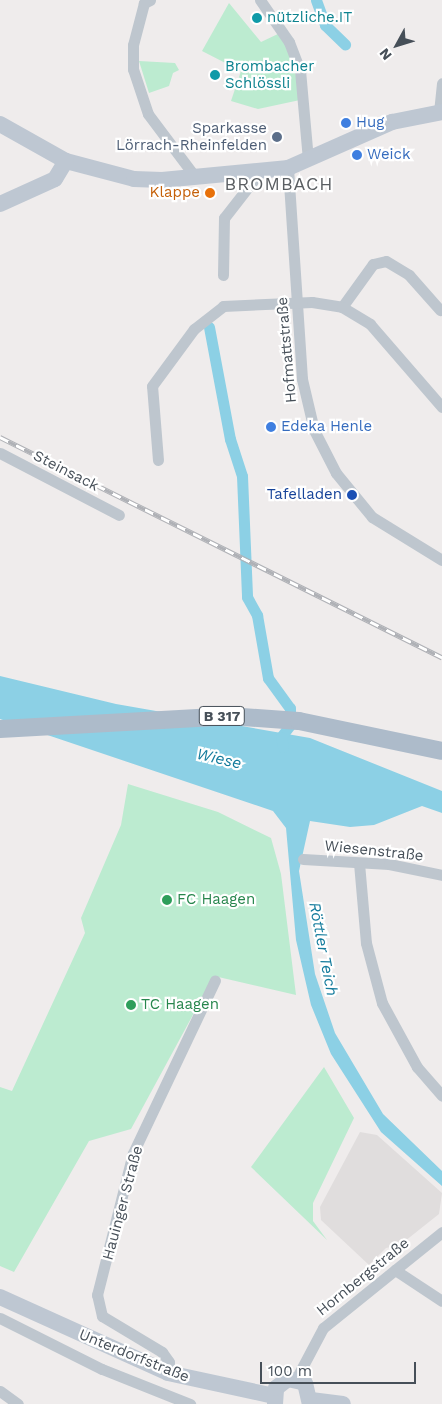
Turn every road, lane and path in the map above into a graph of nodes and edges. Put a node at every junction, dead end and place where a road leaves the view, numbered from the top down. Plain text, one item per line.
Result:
1 (260, 0) edge
2 (143, 1) edge
3 (442, 83) edge
4 (440, 112) edge
5 (0, 124) edge
6 (308, 160) junction
7 (66, 161) junction
8 (288, 168) junction
9 (259, 173) junction
10 (196, 178) junction
11 (0, 204) edge
12 (223, 275) dead end
13 (297, 302) junction
14 (342, 307) junction
15 (440, 310) dead end
16 (442, 407) edge
17 (0, 453) edge
18 (158, 460) dead end
19 (119, 515) dead end
20 (442, 560) edge
21 (0, 728) edge
22 (442, 751) edge
23 (303, 859) dead end
24 (359, 863) junction
25 (442, 874) edge
26 (215, 980) dead end
27 (442, 1096) edge
28 (442, 1232) edge
29 (395, 1270) junction
30 (0, 1297) edge
31 (442, 1301) edge
32 (0, 1318) edge
33 (168, 1373) junction
34 (296, 1379) junction
35 (0, 1391) edge
36 (274, 1400) edge
37 (310, 1402) edge
38 (18, 1404) edge
39 (190, 1404) edge
40 (343, 1404) edge

1 - 6 street
2 - 10 street
3 - 4 street
4 - 6 street
5 - 7 street
6 - 8 street
7 - 10 street
7 - 11 street
8 - 9 street
8 - 13 street, Hofmattstraße
9 - 10 street
9 - 12 street
13 - 14 street
13 - 18 street
13 - 20 street, Hofmattstraße
14 - 15 street
14 - 16 street
17 - 19 street, Steinsack
21 - 22 main road, B 317
23 - 24 street, Wiesenstraße
24 - 25 street, Wiesenstraße
24 - 27 street
26 - 33 street, Hauinger Straße
28 - 29 street, Hornbergstraße
29 - 31 street
29 - 34 street, Hornbergstraße
30 - 33 street, Unterdorfstraße
32 - 39 street
33 - 36 street, Unterdorfstraße
34 - 36 street
34 - 37 street
35 - 38 street
37 - 40 street

